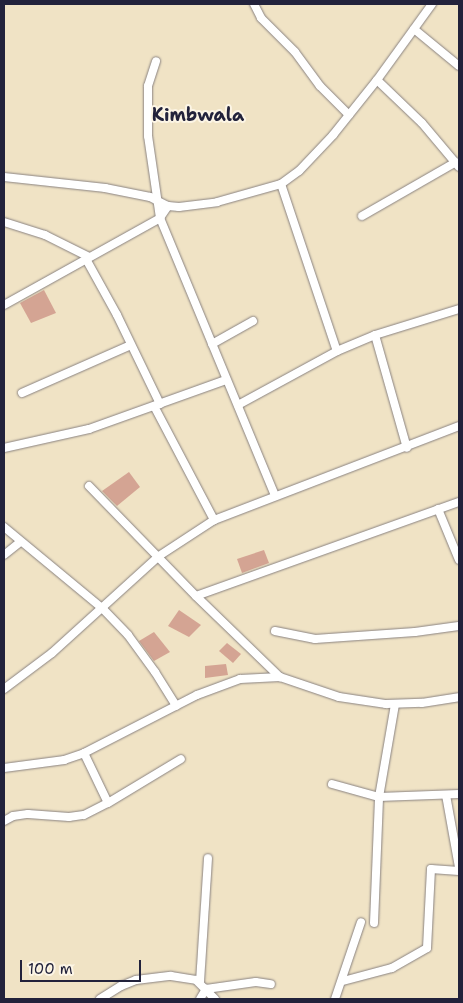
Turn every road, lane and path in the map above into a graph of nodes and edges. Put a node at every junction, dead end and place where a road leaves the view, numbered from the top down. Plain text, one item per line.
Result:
1 (254, 4) edge
2 (432, 4) edge
3 (414, 29) junction
4 (156, 61) dead end
5 (459, 66) edge
6 (377, 80) junction
7 (349, 115) junction
8 (457, 164) edge
9 (4, 176) edge
10 (281, 184) junction
11 (158, 201) junction
12 (168, 206) junction
13 (362, 216) dead end
14 (160, 218) junction
15 (4, 222) edge
16 (87, 258) junction
17 (4, 305) edge
18 (459, 309) edge
19 (253, 321) dead end
20 (376, 335) junction
21 (212, 344) junction
22 (131, 345) junction
23 (337, 351) junction
24 (226, 380) junction
25 (22, 393) dead end
26 (157, 405) junction
27 (238, 405) junction
28 (459, 426) edge
29 (4, 448) edge
30 (407, 448) junction
31 (89, 486) dead end
32 (275, 496) junction
33 (459, 502) edge
34 (438, 509) junction
35 (214, 520) junction
36 (4, 527) edge
37 (20, 542) junction
38 (4, 556) edge
39 (159, 556) junction
40 (459, 560) edge
41 (196, 596) junction
42 (103, 609) junction
43 (459, 626) edge
44 (275, 631) dead end
45 (280, 677) junction
46 (4, 689) edge
47 (459, 697) edge
48 (395, 704) junction
49 (176, 706) junction
50 (84, 753) junction
51 (181, 759) dead end
52 (4, 768) edge
53 (332, 784) dead end
54 (446, 794) junction
55 (459, 794) edge
56 (379, 798) junction
57 (108, 803) junction
58 (4, 821) edge
59 (208, 858) dead end
60 (459, 866) edge
61 (459, 871) edge
62 (361, 922) dead end
63 (374, 923) dead end
64 (343, 980) junction
65 (200, 982) junction
66 (271, 984) dead end
67 (206, 989) junction
68 (100, 999) edge
69 (200, 999) edge
70 (215, 999) edge
71 (336, 999) edge

1 - 7 street
2 - 3 street
3 - 5 street
3 - 6 street
4 - 11 street
6 - 7 street
6 - 8 street
7 - 10 street
8 - 13 street
9 - 11 street
10 - 12 street
10 - 23 street
11 - 12 street
11 - 14 street
12 - 14 street
14 - 16 street
14 - 21 street
15 - 16 street
16 - 17 street
16 - 22 street
18 - 20 street
19 - 21 street
20 - 23 street
20 - 30 street
21 - 24 street
22 - 25 street
22 - 26 street
23 - 27 street
24 - 26 street
24 - 27 street
26 - 29 street
26 - 35 street
27 - 32 street
28 - 30 street
30 - 32 street
31 - 39 street
32 - 35 street
33 - 34 street
34 - 40 street
34 - 41 street
35 - 39 street
36 - 37 street
37 - 38 street
37 - 42 street
39 - 41 street
39 - 42 street
41 - 45 street
42 - 46 street
42 - 49 street
43 - 44 street
45 - 48 street
45 - 49 street
47 - 48 street
48 - 56 street
49 - 50 street
50 - 52 street
50 - 57 street
51 - 57 street
53 - 56 street
54 - 55 street
54 - 56 street
54 - 60 street
56 - 63 street
57 - 58 street
59 - 65 street
61 - 64 street
62 - 64 street
64 - 71 street
65 - 67 street
65 - 68 street
66 - 67 street
67 - 69 street
67 - 70 street

